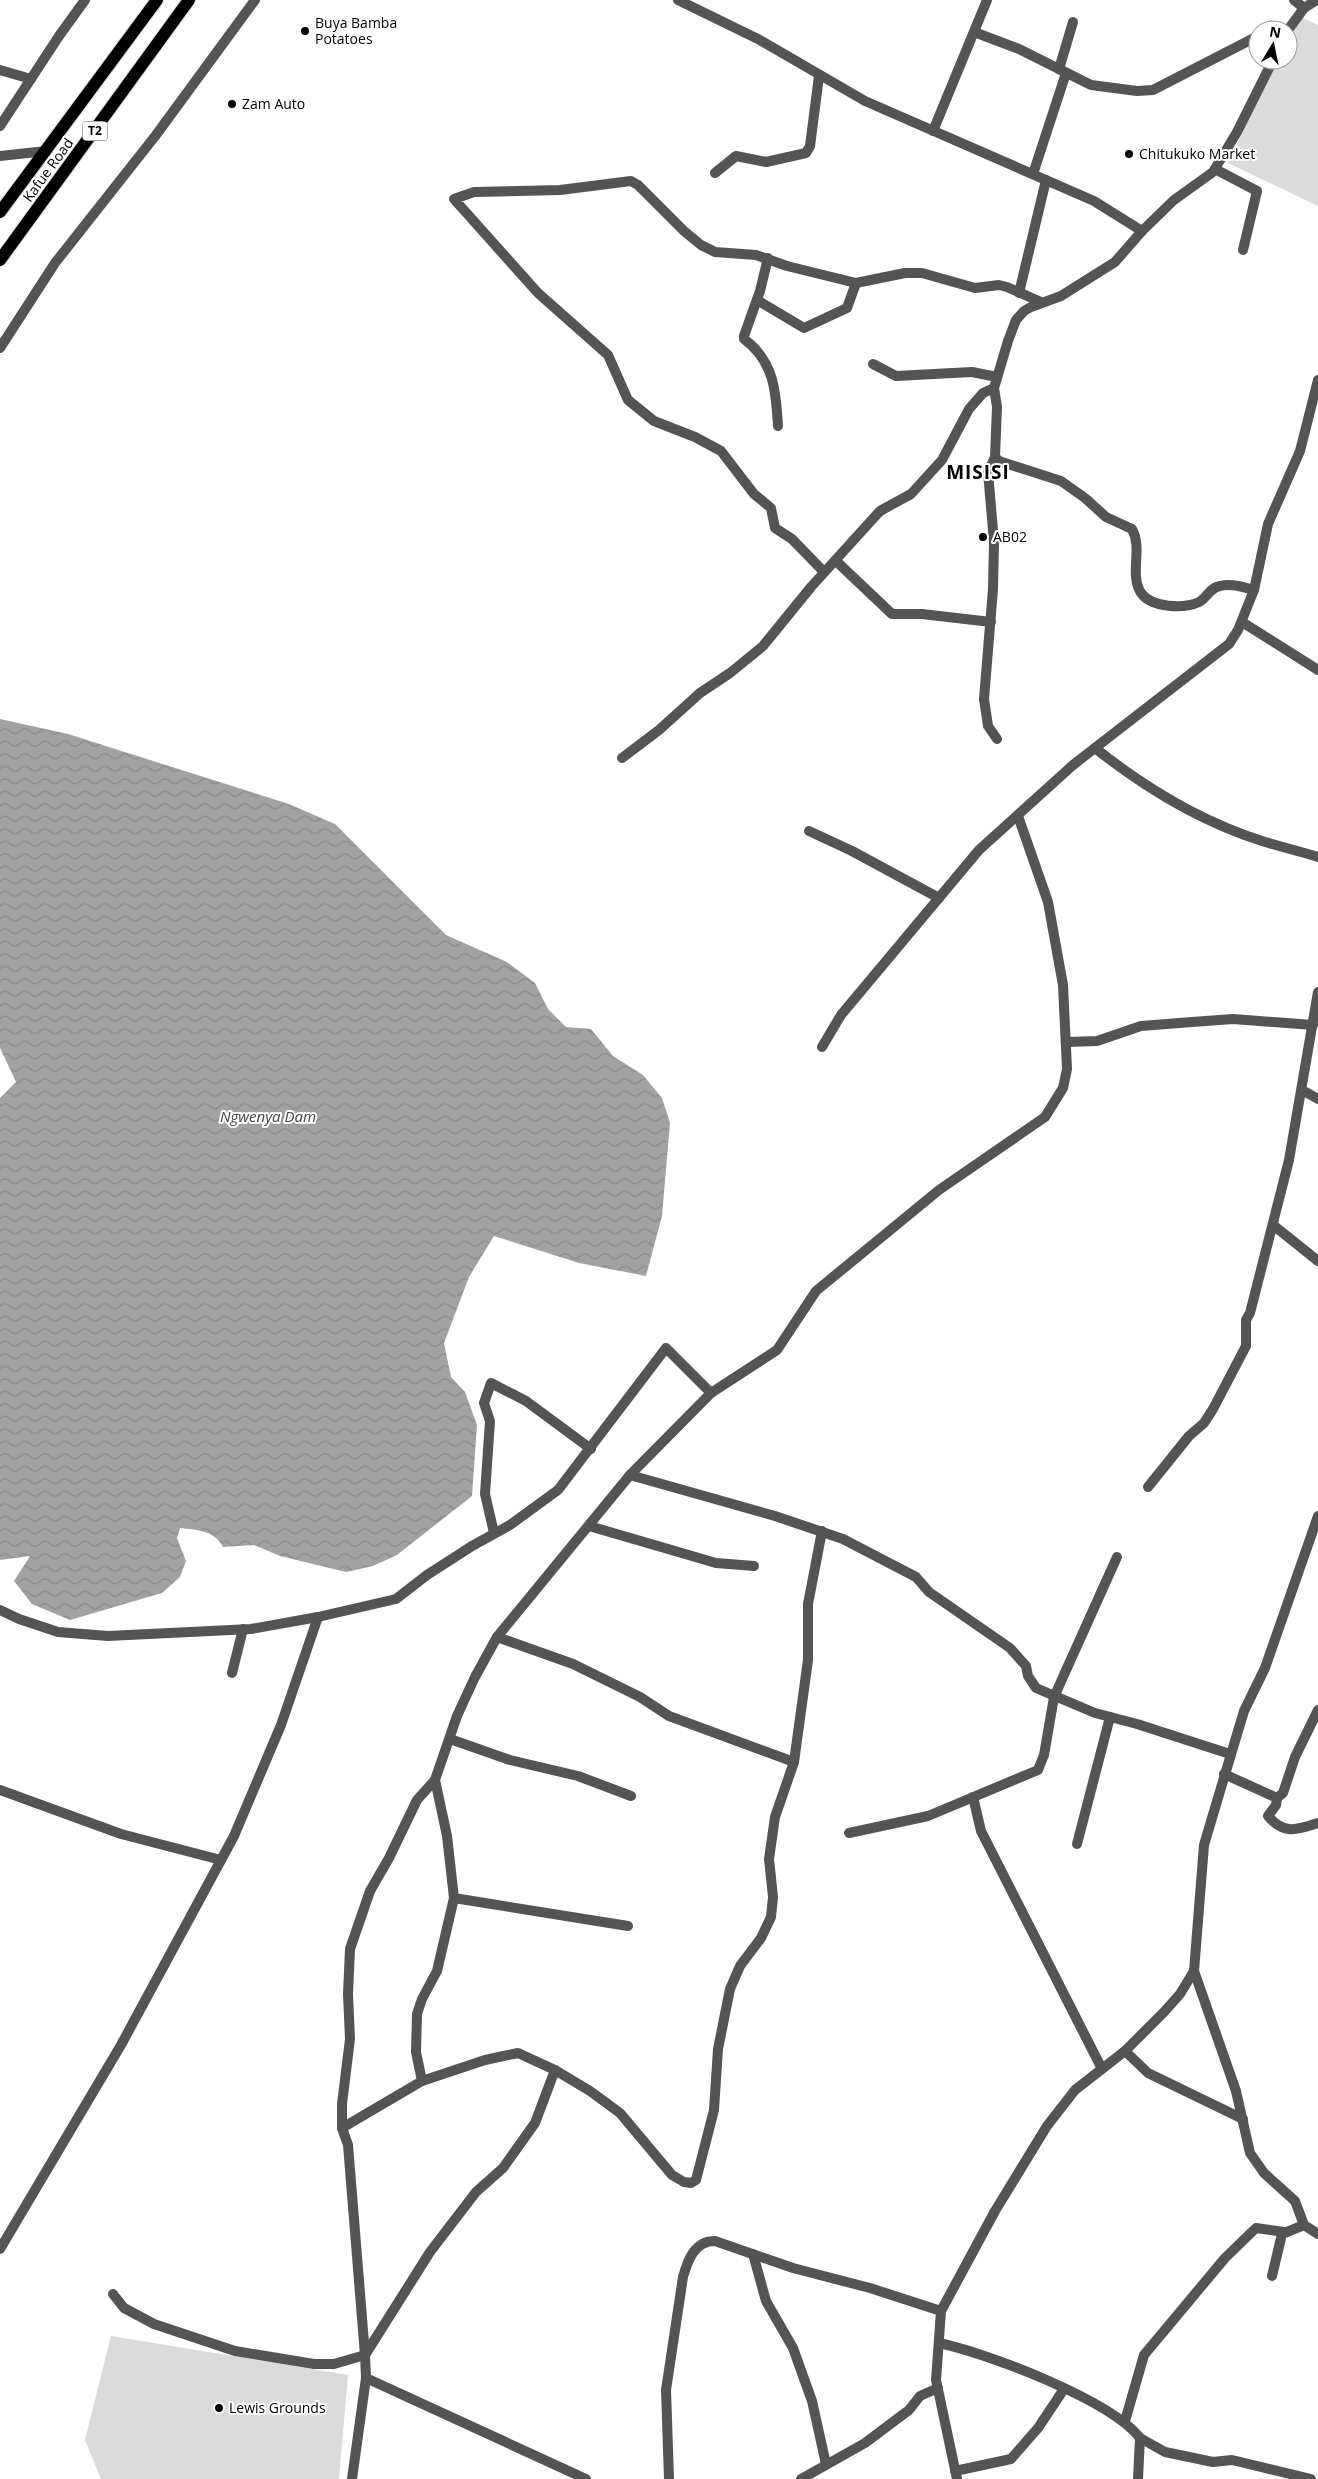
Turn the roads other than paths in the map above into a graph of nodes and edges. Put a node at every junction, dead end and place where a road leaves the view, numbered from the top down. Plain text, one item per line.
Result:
1 (85, 0) edge
2 (157, 0) edge
3 (189, 0) edge
4 (255, 0) edge
5 (678, 0) edge
6 (987, 0) edge
7 (1294, 0) edge
8 (1317, 0) edge
9 (1304, 8) junction
10 (1295, 20) edge
11 (1073, 22) dead end
12 (974, 32) junction
13 (1248, 41) edge
14 (0, 70) edge
15 (1268, 70) edge
16 (1062, 71) junction
17 (819, 76) junction
18 (31, 79) junction
19 (0, 126) edge
20 (933, 131) junction
21 (46, 151) junction
22 (0, 156) edge
23 (1215, 169) junction
24 (715, 173) dead end
25 (1032, 174) junction
26 (1046, 180) junction
27 (0, 212) edge
28 (1142, 231) junction
29 (1243, 250) dead end
30 (768, 258) junction
31 (0, 260) edge
32 (856, 283) junction
33 (1019, 293) junction
34 (757, 300) junction
35 (1041, 302) junction
36 (0, 348) edge
37 (873, 364) dead end
38 (997, 377) junction
39 (1318, 380) edge
40 (994, 388) junction
41 (778, 426) dead end
42 (995, 457) junction
43 (836, 561) junction
44 (824, 572) junction
45 (1254, 590) junction
46 (991, 622) junction
47 (1242, 622) junction
48 (1318, 670) edge
49 (996, 739) dead end
50 (1095, 748) junction
51 (622, 758) dead end
52 (1018, 816) junction
53 (809, 831) dead end
54 (1318, 856) edge
55 (939, 898) junction
56 (1318, 992) edge
57 (1313, 1025) junction
58 (1067, 1042) junction
59 (822, 1047) dead end
60 (1302, 1090) junction
61 (1318, 1100) edge
62 (1273, 1225) junction
63 (1318, 1261) edge
64 (710, 1393) junction
65 (591, 1449) junction
66 (630, 1475) junction
67 (1148, 1487) dead end
68 (1318, 1516) edge
69 (589, 1526) junction
70 (822, 1531) junction
71 (494, 1533) junction
72 (1117, 1557) dead end
73 (754, 1566) dead end
74 (0, 1610) edge
75 (318, 1617) junction
76 (242, 1629) junction
77 (498, 1637) junction
78 (232, 1673) dead end
79 (1054, 1697) junction
80 (1318, 1710) edge
81 (1110, 1717) junction
82 (450, 1739) junction
83 (1230, 1754) junction
84 (794, 1762) junction
85 (1224, 1774) junction
86 (435, 1780) junction
87 (0, 1790) edge
88 (631, 1796) dead end
89 (973, 1798) junction
90 (1277, 1798) junction
91 (1318, 1823) edge
92 (849, 1833) dead end
93 (1077, 1844) dead end
94 (221, 1860) junction
95 (454, 1898) junction
96 (628, 1926) dead end
97 (1194, 1971) junction
98 (1125, 2051) junction
99 (1102, 2069) junction
100 (555, 2070) junction
101 (422, 2081) junction
102 (1242, 2119) junction
103 (342, 2128) junction
104 (1304, 2225) junction
105 (1284, 2232) junction
106 (1318, 2234) edge
107 (0, 2249) edge
108 (753, 2254) junction
109 (1272, 2276) dead end
110 (113, 2294) dead end
111 (941, 2312) junction
112 (939, 2343) junction
113 (365, 2355) junction
114 (366, 2378) junction
115 (938, 2388) junction
116 (1064, 2389) junction
117 (1125, 2421) junction
118 (1140, 2438) junction
119 (826, 2464) junction
120 (956, 2475) edge
121 (352, 2479) edge
122 (586, 2479) edge
123 (668, 2479) edge
124 (801, 2479) edge
125 (1138, 2479) edge
126 (1311, 2479) edge

1 - 18 street
2 - 21 main road, Kafue Road / T2
3 - 31 main road, Kafue Road / T2
4 - 36 street
5 - 17 street
6 - 12 street
7 - 9 street
8 - 9 street
9 - 10 street
11 - 16 street
12 - 16 street
12 - 20 street
13 - 16 street
14 - 18 street
15 - 23 street
16 - 25 street
17 - 20 street
17 - 24 street
18 - 19 street
20 - 25 street
21 - 22 street
21 - 27 main road, Kafue Road / T2
23 - 28 street
23 - 29 street
25 - 26 street
26 - 28 street
26 - 33 street
28 - 35 street
30 - 32 street
30 - 34 street
30 - 44 street
32 - 33 street
32 - 34 street
33 - 35 street
34 - 41 street
35 - 38 street
37 - 38 street
38 - 40 street
39 - 45 street
40 - 42 street
40 - 43 street
42 - 45 street
42 - 46 street
43 - 44 street
43 - 46 street
44 - 51 street
45 - 47 street
46 - 49 street
47 - 48 street
47 - 50 street
50 - 52 street
50 - 54 street
52 - 55 street
52 - 58 street
53 - 55 street
55 - 59 street
56 - 57 street
57 - 58 street
57 - 60 street
58 - 64 street
60 - 61 street
60 - 62 street
62 - 63 street
62 - 67 street
64 - 65 street
64 - 66 street
65 - 71 street
65 - 71 street
66 - 69 street
66 - 70 street
68 - 83 street
69 - 73 street
69 - 77 street
70 - 79 street
70 - 84 street
71 - 75 street
72 - 79 street
74 - 76 street
75 - 76 street
75 - 94 street
76 - 78 street
77 - 82 street
77 - 84 street
79 - 81 street
79 - 89 street
80 - 90 street
81 - 83 street
81 - 93 street
82 - 86 street
82 - 88 street
83 - 85 street
84 - 100 street
85 - 90 street
85 - 97 street
86 - 95 street
86 - 103 street
87 - 94 street
89 - 92 street
89 - 99 street
90 - 91 street
94 - 107 street
95 - 96 street
95 - 101 street
97 - 98 street
97 - 102 street
98 - 99 street
98 - 102 street
99 - 111 street
100 - 101 street
100 - 113 street
101 - 103 street
102 - 104 street
103 - 113 street
104 - 105 street
104 - 106 street
105 - 109 street
105 - 117 street
108 - 111 street
108 - 119 street
108 - 123 street
110 - 113 street
111 - 112 street
112 - 115 street
112 - 116 street
113 - 114 street
114 - 121 street
114 - 122 street
115 - 119 street
115 - 120 street
116 - 117 street
116 - 120 street
117 - 118 street
118 - 125 street
118 - 126 street
119 - 124 street

